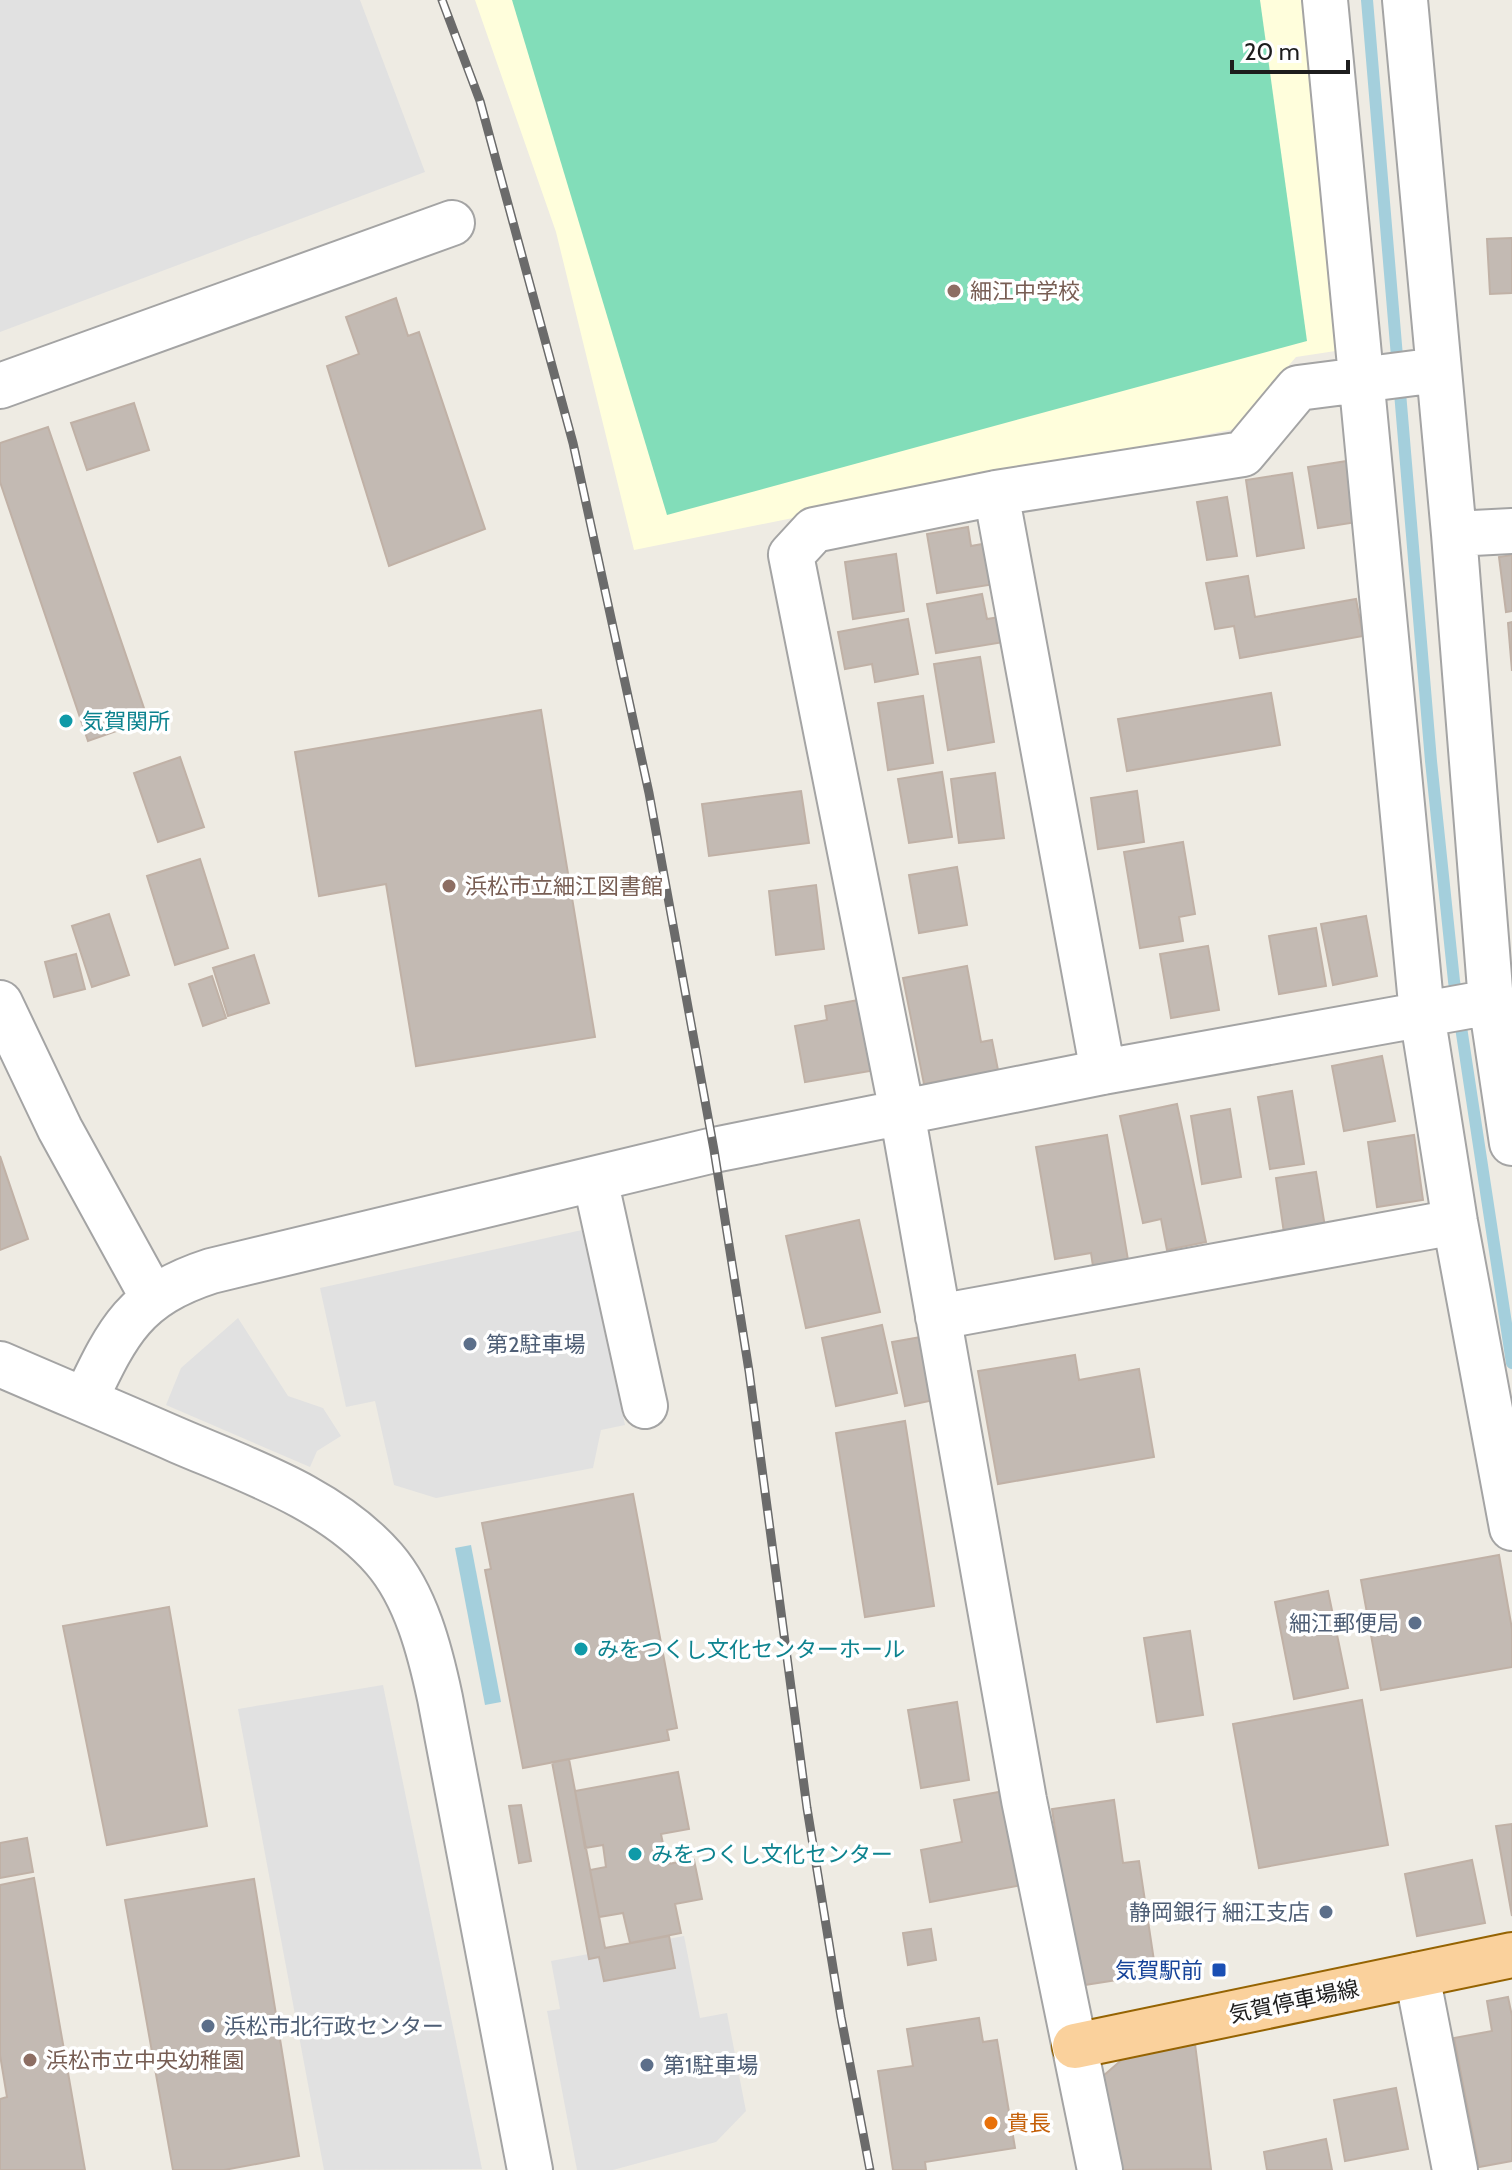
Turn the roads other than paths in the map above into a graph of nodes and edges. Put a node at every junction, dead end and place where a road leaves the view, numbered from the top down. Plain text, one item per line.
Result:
1 (1325, 0) edge
2 (1405, 0) edge
3 (452, 223) dead end
4 (1438, 370) junction
5 (1362, 381) junction
6 (0, 386) edge
7 (996, 493) junction
8 (1512, 531) edge
9 (1454, 534) junction
10 (1491, 1002) junction
11 (0, 1003) edge
12 (1422, 1014) junction
13 (1103, 1072) junction
14 (902, 1112) junction
15 (1512, 1143) edge
16 (595, 1179) junction
17 (1455, 1222) junction
18 (153, 1298) junction
19 (938, 1317) junction
20 (0, 1364) edge
21 (85, 1400) junction
22 (645, 1406) dead end
23 (1512, 1528) edge
24 (1512, 1955) edge
25 (1417, 1975) junction
26 (1075, 2046) junction
27 (530, 2170) edge
28 (1100, 2170) edge
29 (1455, 2170) edge

1 - 5 street
2 - 4 street
3 - 6 street
4 - 5 street
4 - 9 street
5 - 7 street
5 - 12 street
7 - 13 street
7 - 14 street
8 - 9 street
9 - 10 street
10 - 12 street
10 - 15 street
11 - 18 street
12 - 13 street
12 - 17 street
13 - 14 street
14 - 16 street
14 - 19 street
16 - 18 street
16 - 22 street
17 - 19 street
17 - 23 street
18 - 21 street
19 - 26 street
20 - 21 street
21 - 27 street
24 - 25 main road, 気賀停車場線
25 - 26 main road, 気賀停車場線
25 - 29 street
26 - 28 street

